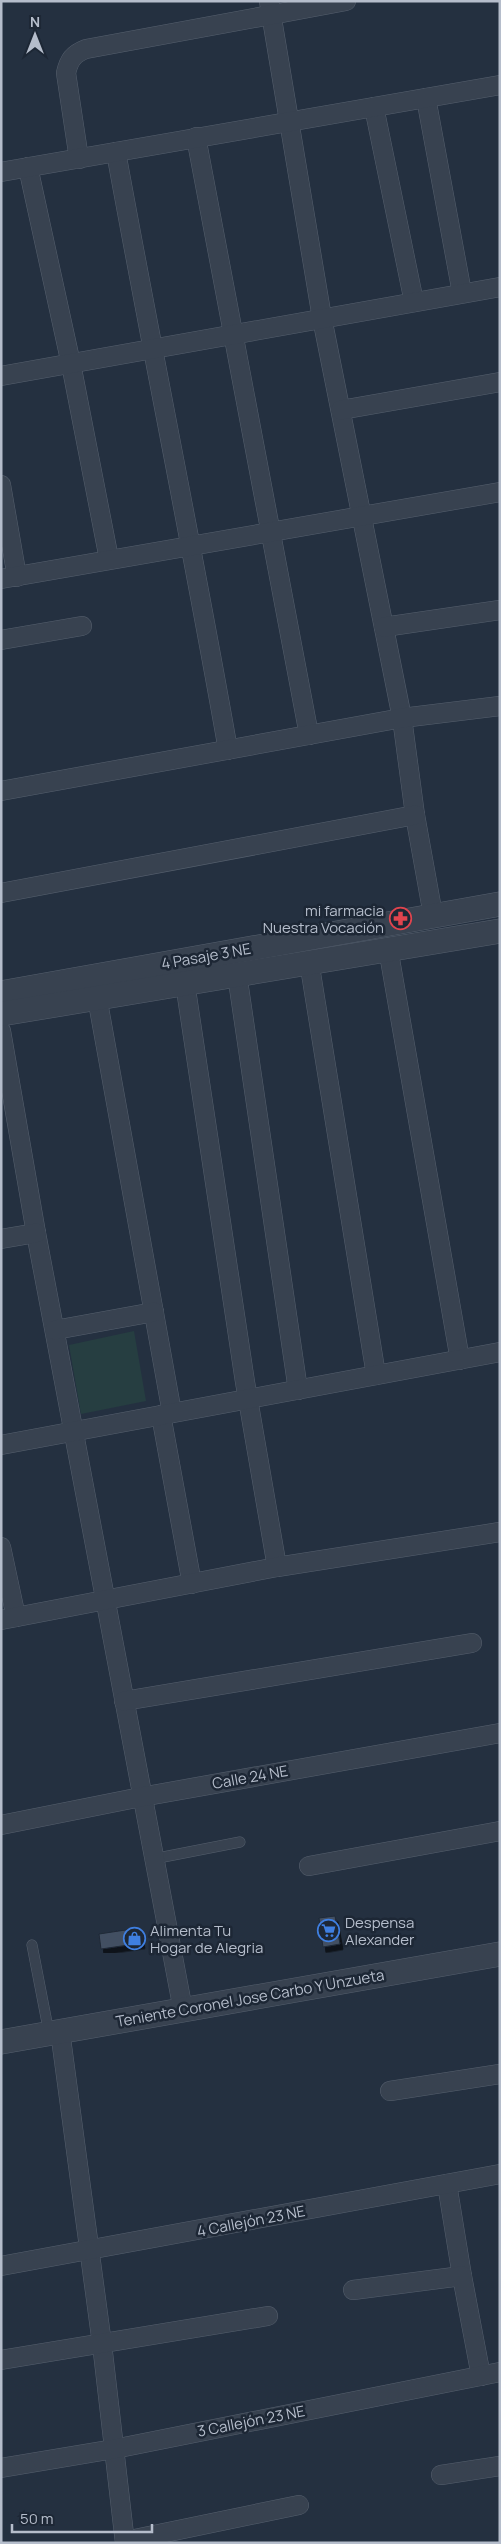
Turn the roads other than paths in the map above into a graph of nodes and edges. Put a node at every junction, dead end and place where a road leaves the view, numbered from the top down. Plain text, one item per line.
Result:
1 (346, 1) edge
2 (270, 8) edge
3 (500, 85) edge
4 (426, 98) junction
5 (374, 107) junction
6 (288, 121) junction
7 (196, 137) junction
8 (116, 152) junction
9 (79, 159) junction
10 (28, 167) junction
11 (1, 172) edge
12 (500, 286) edge
13 (462, 293) junction
14 (414, 302) junction
15 (322, 318) junction
16 (233, 333) junction
17 (151, 348) junction
18 (71, 364) junction
19 (1, 376) edge
20 (500, 382) edge
21 (341, 410) junction
22 (1, 484) edge
23 (500, 492) edge
24 (363, 515) junction
25 (270, 530) junction
26 (192, 546) junction
27 (109, 559) junction
28 (9, 578) edge
29 (500, 610) edge
30 (82, 626) dead end
31 (384, 627) junction
32 (1, 640) edge
33 (500, 706) edge
34 (402, 718) junction
35 (309, 735) junction
36 (228, 750) junction
37 (1, 791) edge
38 (415, 814) junction
39 (1, 893) edge
40 (500, 904) edge
41 (433, 915) junction
42 (500, 931) edge
43 (388, 948) junction
44 (310, 961) junction
45 (237, 974) junction
46 (185, 983) junction
47 (1, 993) edge
48 (97, 997) junction
49 (1, 1014) edge
50 (1, 1032) edge
51 (36, 1233) junction
52 (1, 1239) edge
53 (154, 1312) junction
54 (56, 1330) junction
55 (500, 1352) edge
56 (460, 1360) junction
57 (376, 1375) junction
58 (298, 1390) junction
59 (247, 1399) junction
60 (167, 1414) junction
61 (75, 1431) junction
62 (1, 1445) edge
63 (500, 1532) edge
64 (1, 1547) edge
65 (277, 1567) junction
66 (192, 1584) junction
67 (106, 1600) junction
68 (9, 1619) edge
69 (472, 1643) dead end
70 (124, 1701) junction
71 (500, 1733) edge
72 (141, 1797) junction
73 (1, 1825) edge
74 (500, 1831) edge
75 (240, 1842) dead end
76 (153, 1859) junction
77 (309, 1866) dead end
78 (32, 1945) dead end
79 (500, 1954) edge
80 (183, 2010) junction
81 (55, 2032) junction
82 (1, 2042) edge
83 (500, 2074) edge
84 (390, 2091) dead end
85 (500, 2174) edge
86 (447, 2184) junction
87 (88, 2251) junction
88 (1, 2266) edge
89 (462, 2276) junction
90 (353, 2290) dead end
91 (268, 2316) dead end
92 (102, 2344) junction
93 (1, 2360) edge
94 (500, 2372) edge
95 (481, 2376) junction
96 (114, 2449) junction
97 (500, 2466) edge
98 (1, 2468) edge
99 (441, 2476) dead end
100 (299, 2506) dead end
101 (125, 2542) edge

1 - 2 street
2 - 6 street
2 - 9 street
3 - 4 street
4 - 5 street
4 - 13 street
5 - 6 street
5 - 14 street
6 - 7 street
6 - 15 street
7 - 8 street
7 - 16 street
8 - 9 street
8 - 17 street
9 - 10 street
10 - 11 street
10 - 18 street
12 - 13 street
13 - 14 street
14 - 15 street
15 - 16 street
15 - 21 street
16 - 17 street
16 - 25 street
17 - 18 street
17 - 26 street
18 - 19 street
18 - 27 street
20 - 21 street
21 - 24 street
22 - 28 street
23 - 24 street
24 - 25 street
24 - 31 street
25 - 26 street
25 - 35 street
26 - 27 street
26 - 36 street
27 - 28 street
29 - 31 street
30 - 32 street
31 - 34 street
33 - 34 street
34 - 35 street
34 - 38 street
35 - 36 street
36 - 37 street
38 - 39 street
38 - 41 street
40 - 41 street, 4 Pasaje 3 NE
41 - 47 street, 4 Pasaje 3 NE
42 - 43 street, 4 Pasaje 3 NE
43 - 44 street, 4 Pasaje 3 NE
43 - 56 street
44 - 45 street, 4 Pasaje 3 NE
44 - 57 street
45 - 46 street, 4 Pasaje 3 NE
45 - 58 street
46 - 48 street, 4 Pasaje 3 NE
46 - 59 street
48 - 49 street, 4 Pasaje 3 NE
48 - 53 street
50 - 51 street
51 - 52 street
51 - 54 street
53 - 54 street
53 - 60 street
54 - 61 street
55 - 56 street
56 - 57 street
57 - 58 street
58 - 59 street
59 - 60 street
59 - 65 street
60 - 61 street
60 - 66 street
61 - 62 street
61 - 67 street
63 - 65 street
64 - 68 street
65 - 66 street
66 - 67 street
67 - 68 street
67 - 70 street
69 - 70 street
70 - 72 street
71 - 72 street, Calle 24 NE
72 - 73 street, Calle 24 NE
72 - 76 street
74 - 77 street
75 - 76 lane
76 - 80 street
78 - 81 lane
79 - 80 street, Teniente Coronel Jose Carbo Y Unzueta
80 - 81 street, Teniente Coronel Jose Carbo Y Unzueta
81 - 82 street, Teniente Coronel Jose Carbo Y Unzueta
81 - 87 street
83 - 84 street
85 - 86 street, 4 Callejón 23 NE
86 - 87 street, 4 Callejón 23 NE
86 - 89 street
87 - 88 street, 4 Callejón 23 NE
87 - 92 street
89 - 90 street
89 - 95 street
91 - 92 street
92 - 93 street
92 - 96 street
94 - 95 street, 3 Callejón 23 NE
95 - 96 street, 3 Callejón 23 NE
96 - 98 street, 3 Callejón 23 NE
96 - 101 street
97 - 99 street
100 - 101 street

